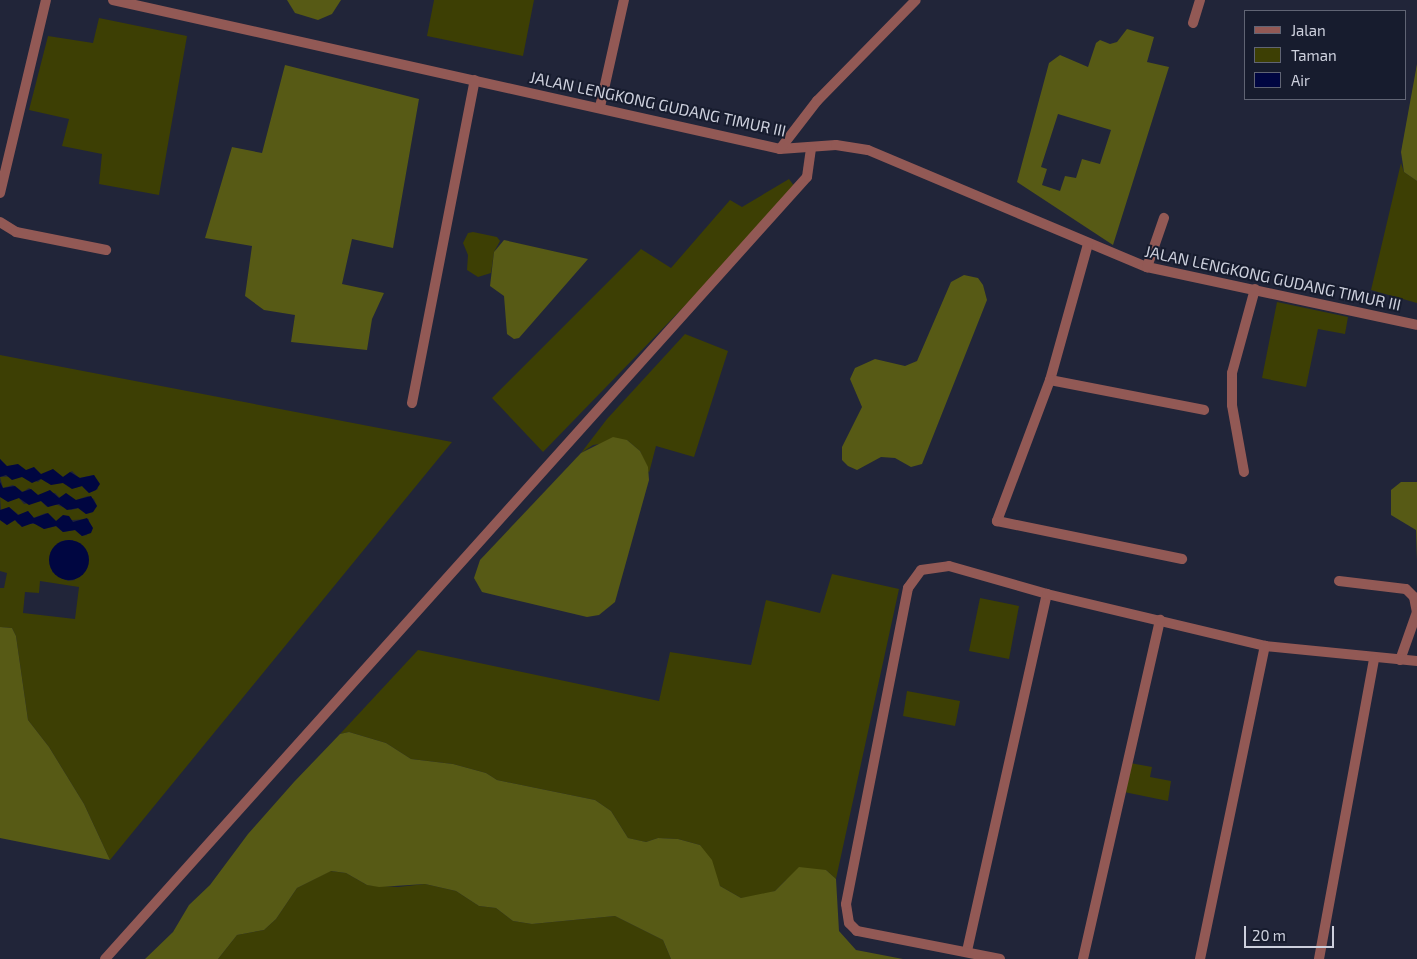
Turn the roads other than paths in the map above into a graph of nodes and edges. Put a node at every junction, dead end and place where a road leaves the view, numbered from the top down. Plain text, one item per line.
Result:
1 (46, 0) edge
2 (113, 0) edge
3 (624, 0) edge
4 (916, 0) edge
5 (1200, 0) edge
6 (1193, 23) dead end
7 (475, 80) junction
8 (600, 107) junction
9 (811, 147) junction
10 (780, 149) junction
11 (0, 192) edge
12 (1164, 218) dead end
13 (0, 222) edge
14 (1088, 244) junction
15 (106, 250) dead end
16 (1148, 268) junction
17 (1255, 290) junction
18 (1417, 325) edge
19 (1050, 380) junction
20 (412, 403) dead end
21 (1204, 410) dead end
22 (1244, 472) dead end
23 (1182, 559) dead end
24 (1339, 581) dead end
25 (1047, 594) junction
26 (1160, 620) junction
27 (1265, 646) junction
28 (1374, 659) junction
29 (1400, 660) junction
30 (1417, 661) edge
31 (967, 951) junction
32 (106, 959) edge
33 (1000, 959) edge
34 (1083, 959) edge
35 (1200, 959) edge
36 (1319, 959) edge

1 - 11 street
2 - 7 street, JALAN LENGKONG GUDANG TIMUR III
3 - 8 street
4 - 10 street
5 - 6 street
7 - 8 street, JALAN LENGKONG GUDANG TIMUR III
7 - 20 street
8 - 10 street, JALAN LENGKONG GUDANG TIMUR III
9 - 10 street, JALAN LENGKONG GUDANG TIMUR III
9 - 14 street, JALAN LENGKONG GUDANG TIMUR III
9 - 32 street
12 - 16 street
13 - 15 street
14 - 16 street, JALAN LENGKONG GUDANG TIMUR III
14 - 19 street
16 - 17 street, JALAN LENGKONG GUDANG TIMUR III
17 - 18 street, JALAN LENGKONG GUDANG TIMUR III
17 - 22 street
19 - 21 street
19 - 23 street
24 - 29 street
25 - 26 street
25 - 31 street
25 - 31 street
26 - 27 street
26 - 34 street
27 - 28 street
27 - 35 street
28 - 29 street
28 - 36 street
29 - 30 street
31 - 33 street

